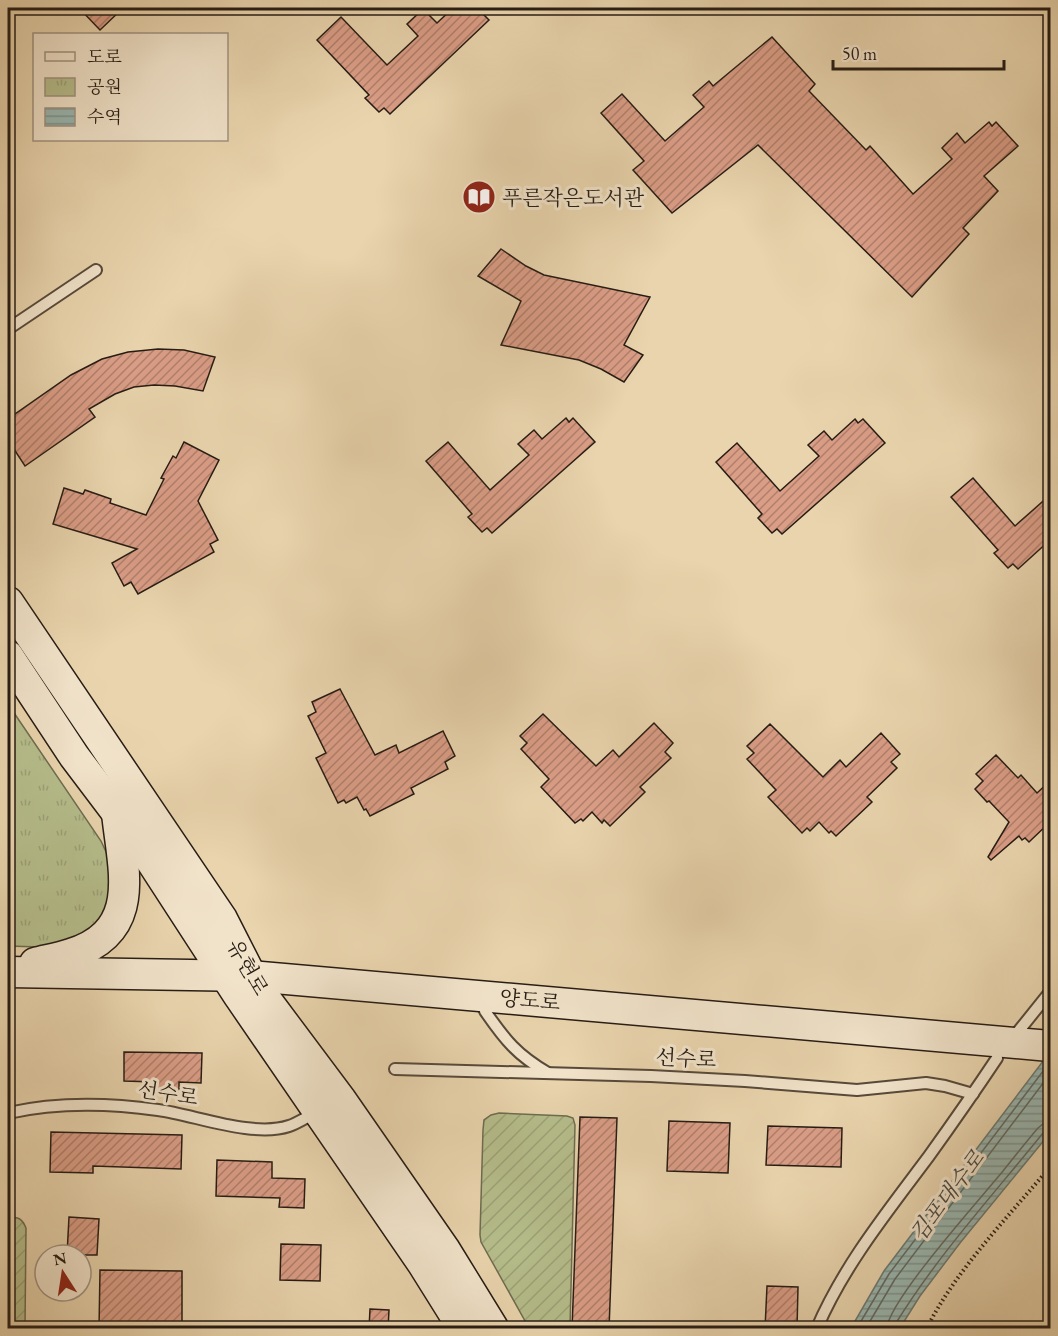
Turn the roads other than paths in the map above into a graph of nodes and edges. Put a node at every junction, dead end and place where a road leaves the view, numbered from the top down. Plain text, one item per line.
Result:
1 (96, 270) dead end
2 (8, 329) edge
3 (8, 602) edge
4 (8, 656) edge
5 (117, 813) junction
6 (8, 971) edge
7 (245, 986) junction
8 (8, 988) edge
9 (1050, 992) edge
10 (485, 1011) junction
11 (1050, 1046) edge
12 (1008, 1051) junction
13 (1050, 1063) edge
14 (395, 1069) dead end
15 (549, 1074) junction
16 (973, 1094) junction
17 (318, 1112) junction
18 (8, 1113) edge
19 (463, 1329) edge
20 (493, 1329) edge
21 (818, 1329) edge

1 - 2 lane
3 - 7 street, 유현로
4 - 5 street, 유현로
5 - 6 street
5 - 7 street, 유현로
6 - 7 street, 양도로
7 - 8 street, 양도로
7 - 10 street, 양도로
7 - 12 street, 양도로
7 - 17 street, 유현로
7 - 20 street, 유현로
9 - 12 lane
10 - 12 street, 양도로
10 - 15 lane
11 - 12 street, 양도로
12 - 13 street, 양도로
12 - 16 lane
14 - 15 lane, 선수로
15 - 16 lane, 선수로
16 - 21 lane
17 - 18 lane, 선수로
17 - 19 street, 유현로

